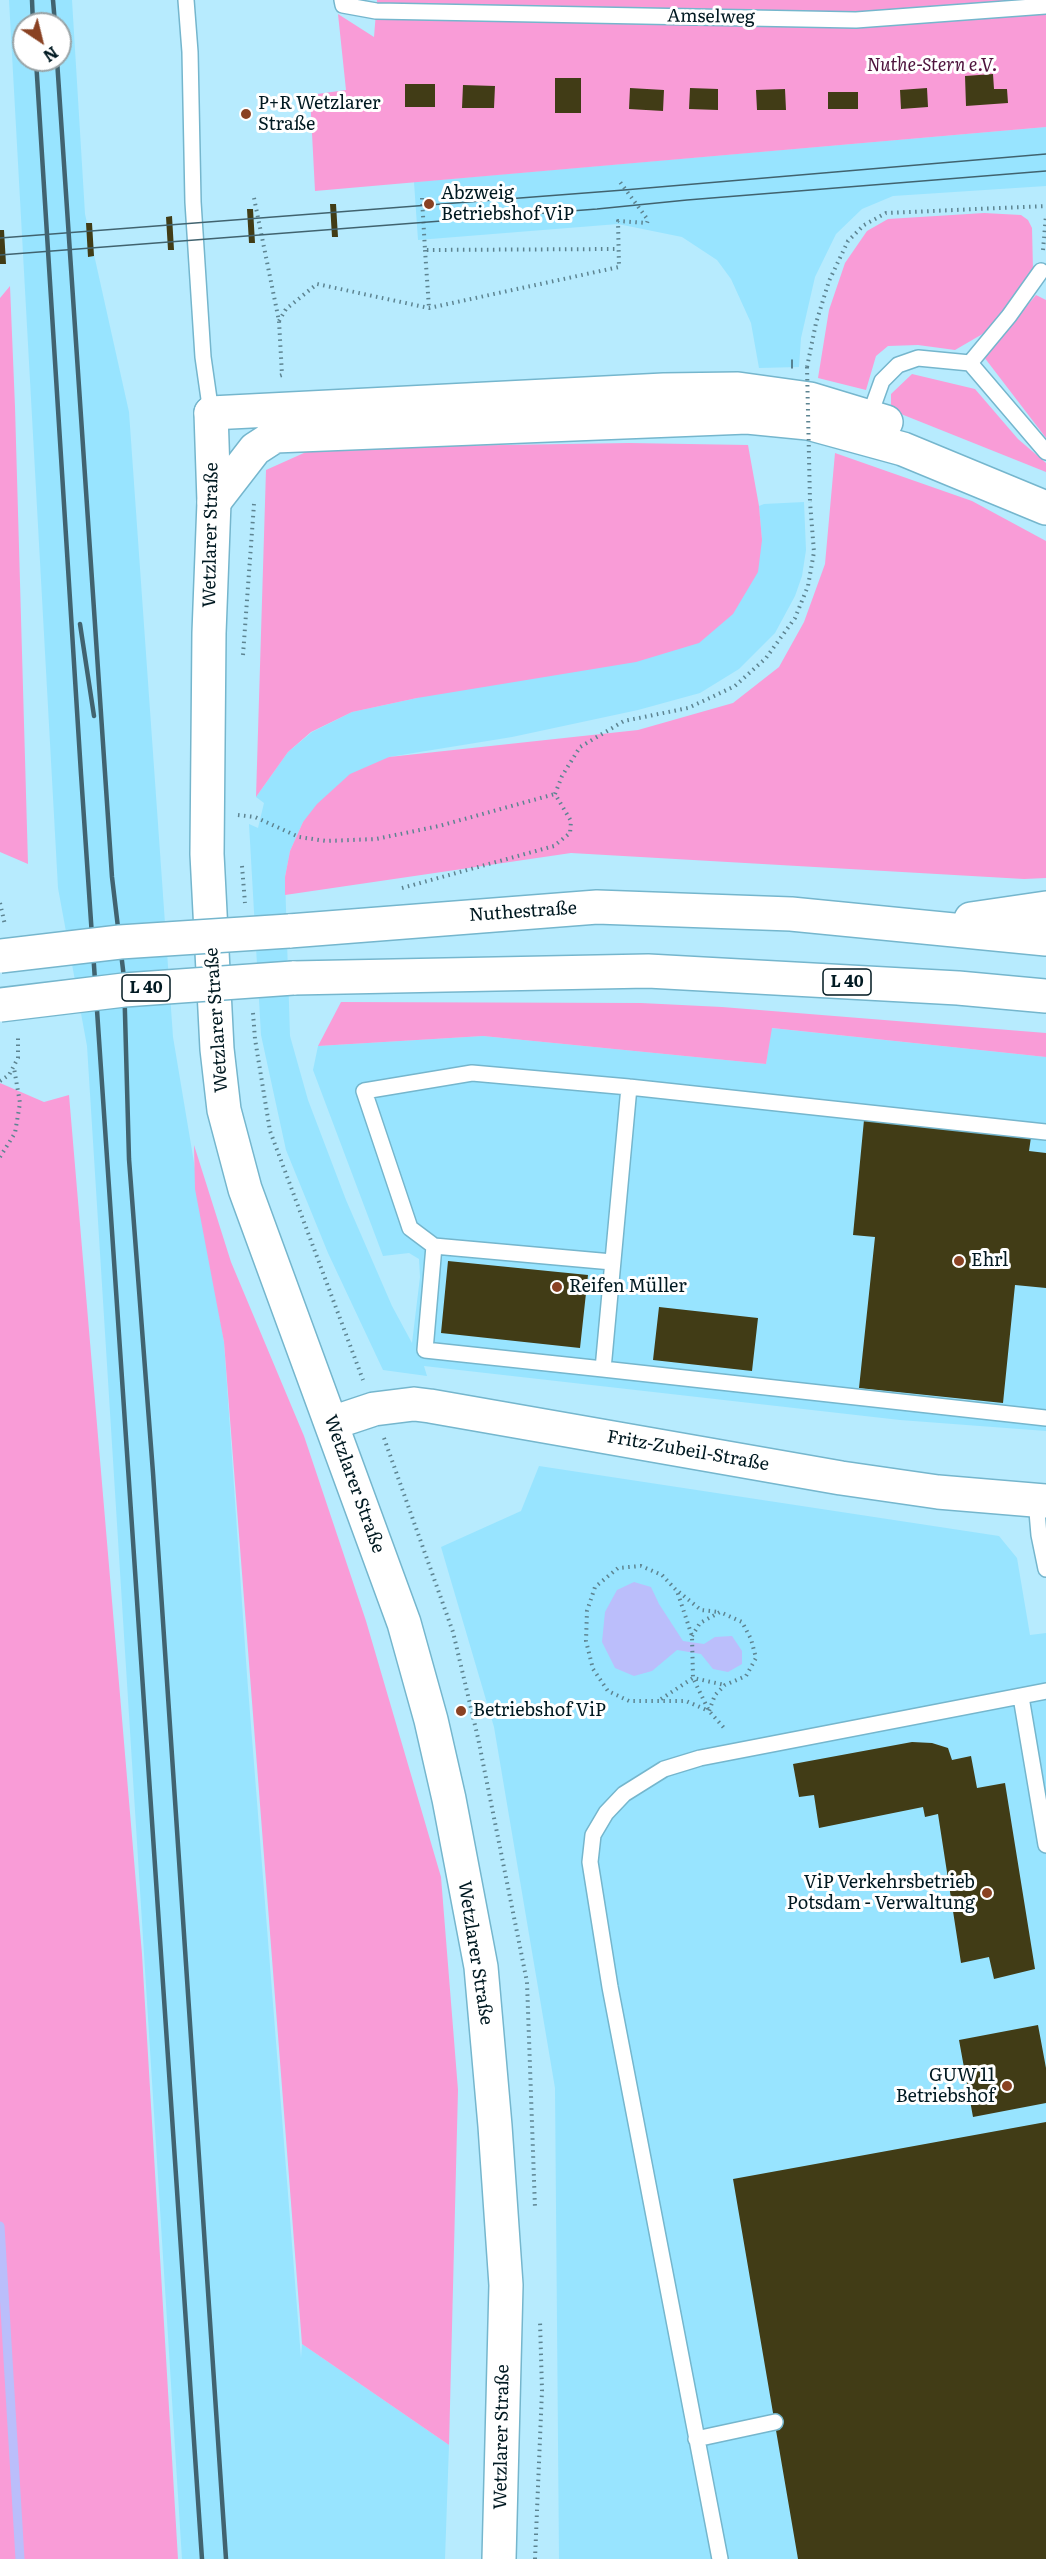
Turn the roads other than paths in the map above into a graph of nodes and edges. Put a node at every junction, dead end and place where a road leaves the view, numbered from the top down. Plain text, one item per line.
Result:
1 (186, 0) edge
2 (342, 0) edge
3 (1046, 6) edge
4 (1041, 271) dead end
5 (970, 363) junction
6 (211, 412) junction
7 (866, 426) junction
8 (1046, 452) edge
9 (1046, 488) edge
10 (214, 502) junction
11 (1046, 508) edge
12 (1046, 908) edge
13 (923, 927) junction
14 (1046, 939) edge
15 (0, 956) edge
16 (1046, 996) edge
17 (0, 1005) edge
18 (629, 1087) junction
19 (1046, 1132) edge
20 (434, 1246) junction
21 (612, 1262) junction
22 (603, 1369) junction
23 (1046, 1418) edge
24 (332, 1422) junction
25 (1041, 1500) edge
26 (1046, 1569) edge
27 (1046, 1691) edge
28 (1021, 1697) junction
29 (1046, 1845) edge
30 (775, 2422) dead end
31 (696, 2439) junction
32 (499, 2559) edge
33 (720, 2559) edge

1 - 6 lane
2 - 3 lane, Amselweg
4 - 5 lane
5 - 7 lane
5 - 8 lane
6 - 7 main road
6 - 10 main road, Wetzlarer Straße
7 - 9 main road
7 - 10 main road
7 - 11 main road
10 - 24 main road, Wetzlarer Straße
12 - 13 main road
13 - 14 main road, Nuthestraße
13 - 15 main road, Nuthestraße, bridge
16 - 17 main road, L 40, bridge
18 - 19 lane
18 - 20 lane
18 - 21 lane
20 - 21 lane
20 - 22 lane
21 - 22 lane
22 - 23 lane
24 - 25 main road, Fritz-Zubeil-Straße
24 - 32 main road, Wetzlarer Straße
25 - 26 lane
27 - 28 lane
28 - 29 lane
28 - 31 lane
30 - 31 lane
31 - 33 lane

